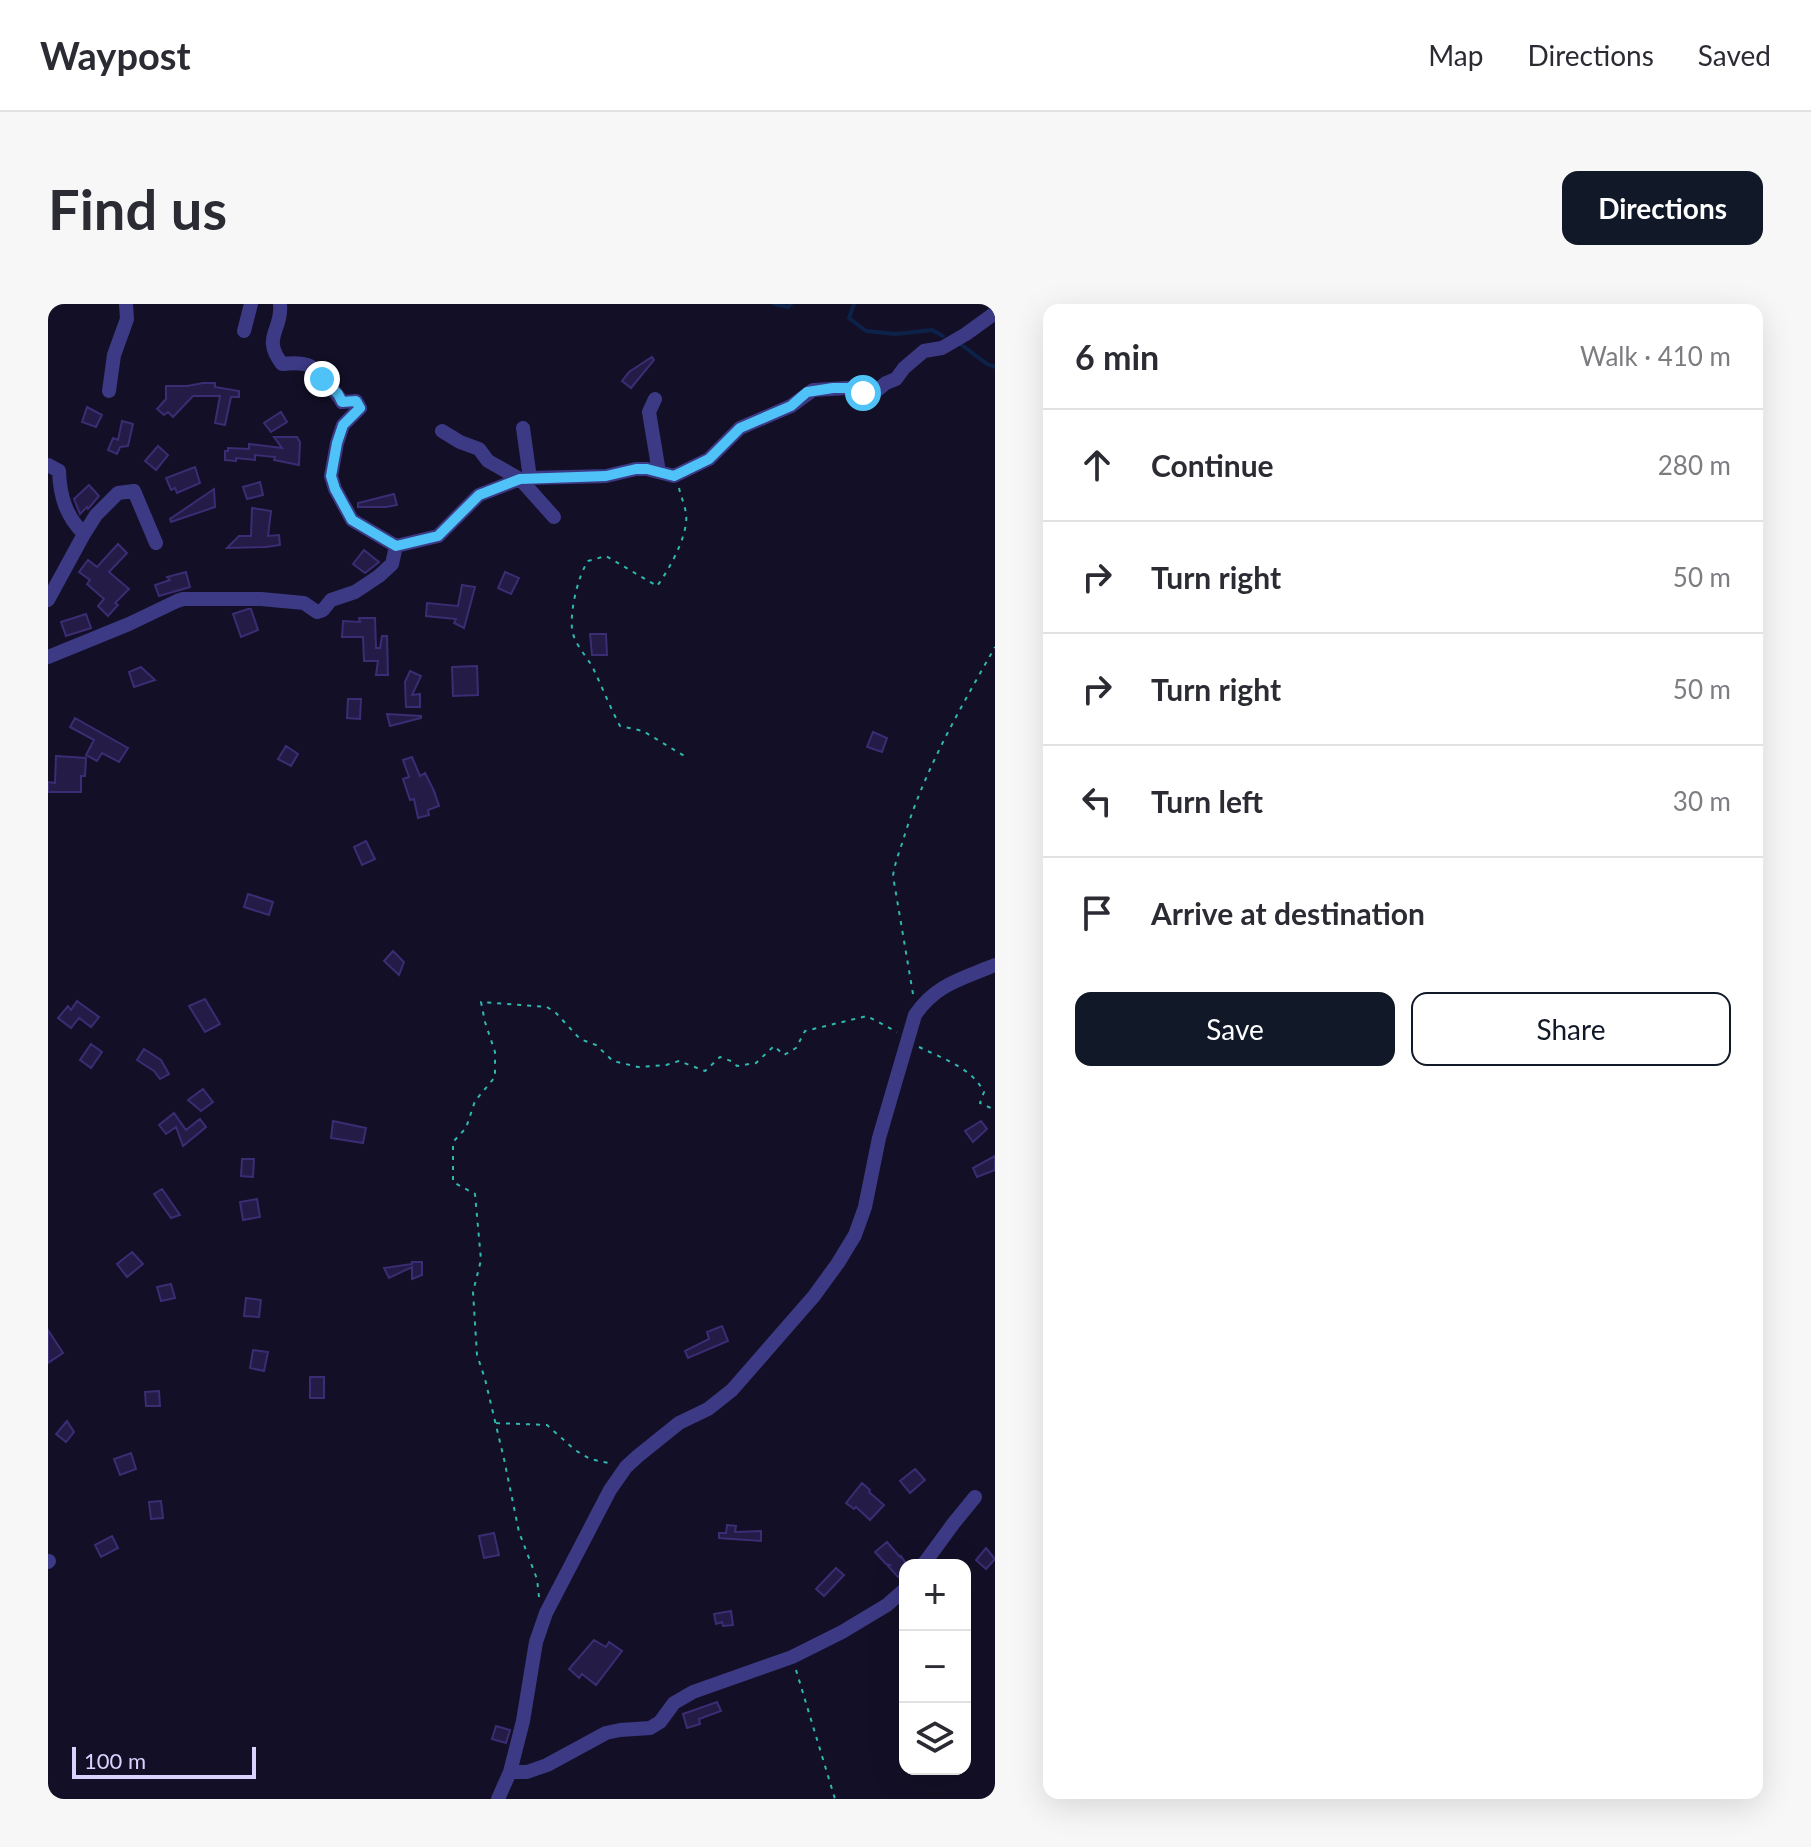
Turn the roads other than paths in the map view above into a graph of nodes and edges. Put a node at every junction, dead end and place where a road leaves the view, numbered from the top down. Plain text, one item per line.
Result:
1 (126, 304) edge
2 (251, 304) edge
3 (280, 304) edge
4 (995, 313) edge
5 (244, 331) dead end
6 (109, 391) dead end
7 (655, 399) dead end
8 (523, 428) dead end
9 (442, 431) dead end
10 (48, 465) edge
11 (667, 474) junction
12 (525, 478) junction
13 (554, 517) dead end
14 (84, 534) junction
15 (156, 543) dead end
16 (396, 546) junction
17 (48, 600) edge
18 (48, 657) edge
19 (995, 965) edge
20 (975, 1497) dead end
21 (927, 1559) edge
22 (899, 1594) edge
23 (510, 1772) junction
24 (498, 1799) edge

1 - 6 street
2 - 5 street
3 - 16 street
4 - 11 street
7 - 11 street
8 - 12 street
9 - 12 street
10 - 14 street
11 - 12 street
12 - 13 street
12 - 16 street
14 - 15 street
14 - 17 street
16 - 18 street
19 - 23 street
20 - 21 street
22 - 23 street
23 - 24 street

